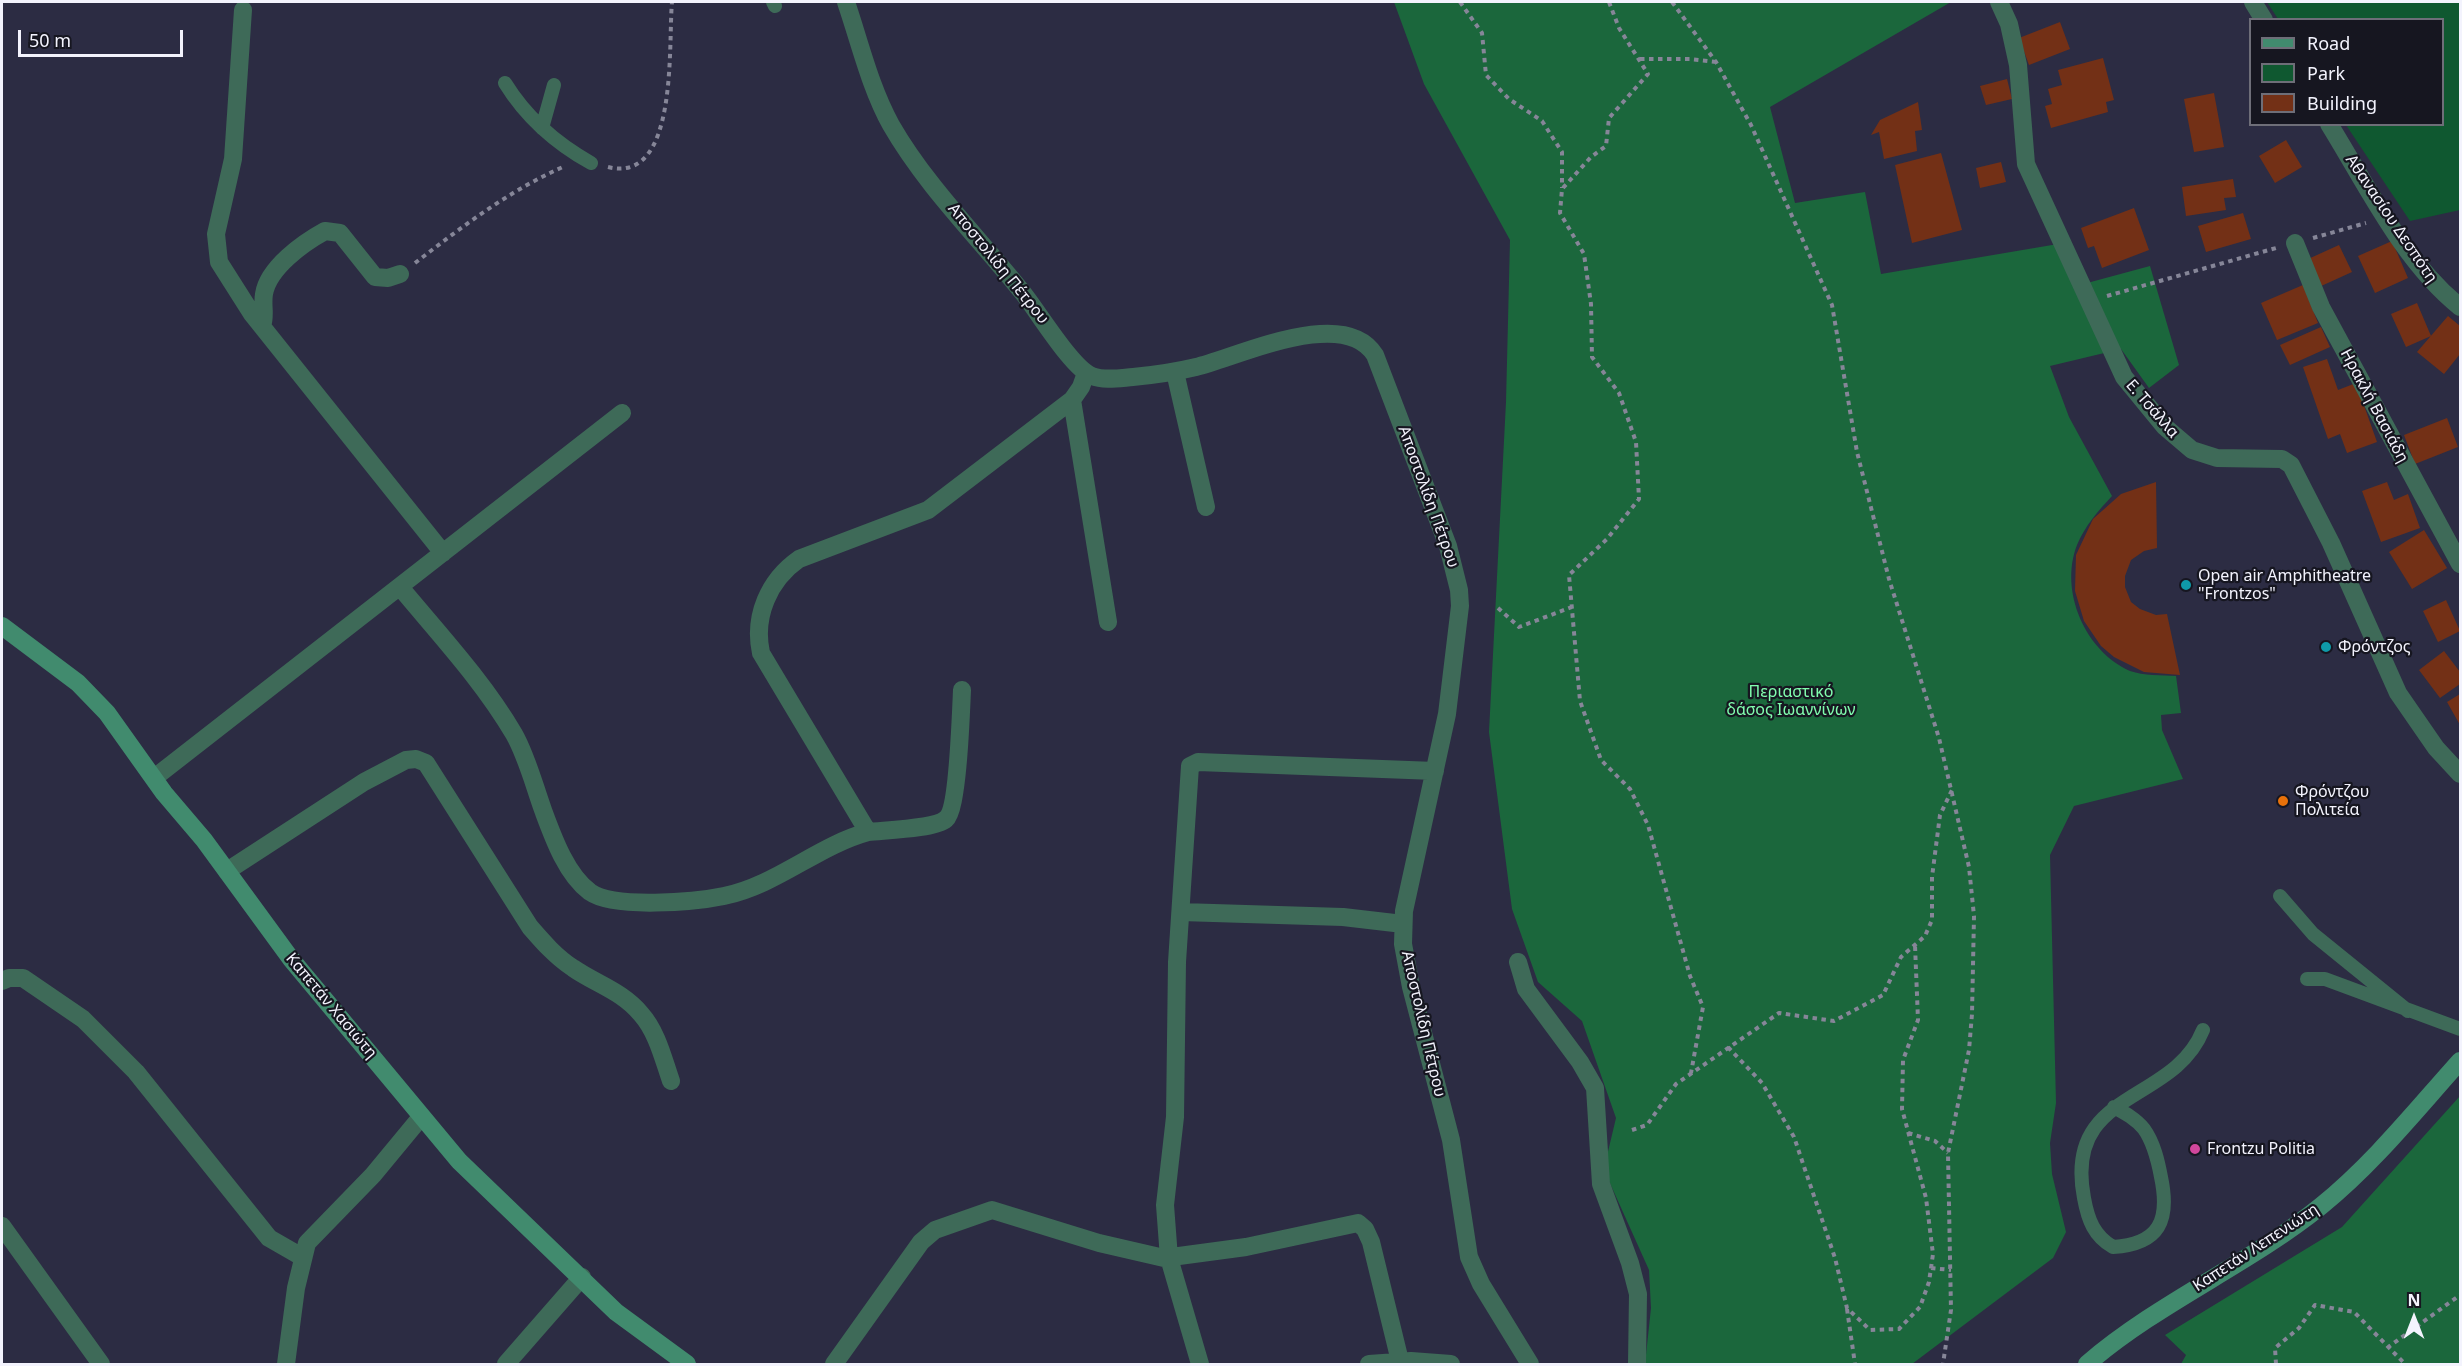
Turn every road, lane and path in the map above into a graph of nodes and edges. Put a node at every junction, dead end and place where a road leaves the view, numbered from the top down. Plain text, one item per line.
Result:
1 (846, 2) edge
2 (1460, 2) edge
3 (1609, 2) edge
4 (1672, 2) edge
5 (1999, 2) edge
6 (2253, 2) edge
7 (243, 10) dead end
8 (2263, 18) edge
9 (1639, 58) junction
10 (1716, 62) junction
11 (505, 83) dead end
12 (554, 85) dead end
13 (2330, 126) edge
14 (543, 128) junction
15 (591, 164) dead end
16 (1562, 189) junction
17 (2387, 218) junction
18 (2295, 243) junction
19 (400, 274) dead end
20 (2089, 301) junction
21 (2460, 307) edge
22 (262, 326) junction
23 (1175, 372) junction
24 (1086, 373) junction
25 (1072, 400) junction
26 (622, 413) dead end
27 (1206, 507) dead end
28 (443, 553) junction
29 (2460, 564) edge
30 (400, 586) junction
31 (1572, 607) junction
32 (1498, 608) dead end
33 (1108, 622) dead end
34 (2, 626) edge
35 (962, 690) dead end
36 (1435, 771) junction
37 (2460, 774) edge
38 (154, 778) junction
39 (1952, 789) junction
40 (868, 832) junction
41 (227, 871) junction
42 (2280, 896) dead end
43 (1181, 912) junction
44 (1403, 924) junction
45 (1915, 945) junction
46 (1518, 962) dead end
47 (2307, 979) dead end
48 (2, 981) edge
49 (2408, 1011) junction
50 (2460, 1029) edge
51 (2203, 1030) dead end
52 (1728, 1047) junction
53 (2460, 1061) edge
54 (1691, 1073) junction
55 (671, 1081) dead end
56 (2114, 1107) junction
57 (421, 1118) junction
58 (1632, 1130) dead end
59 (1908, 1133) junction
60 (1948, 1153) junction
61 (2, 1226) edge
62 (302, 1257) junction
63 (1169, 1258) junction
64 (1931, 1268) junction
65 (1951, 1270) junction
66 (582, 1277) junction
67 (2460, 1295) edge
68 (1847, 1308) junction
69 (2387, 1347) junction
70 (1400, 1361) junction
71 (101, 1365) edge
72 (286, 1365) edge
73 (506, 1365) edge
74 (687, 1365) edge
75 (834, 1365) edge
76 (1200, 1365) edge
77 (1369, 1365) edge
78 (1451, 1365) edge
79 (1530, 1365) edge
80 (1637, 1365) edge
81 (1855, 1365) edge
82 (1943, 1365) edge
83 (2087, 1365) edge
84 (2276, 1365) edge
85 (2405, 1365) edge

1 - 24 street, Αποστολίδη Πέτρου
2 - 16 path
3 - 9 path
4 - 10 path
5 - 20 street, Ε. Τσάλλα
6 - 8 street
7 - 22 street
9 - 10 path
9 - 16 path
10 - 39 path
11 - 14 lane
12 - 14 lane
13 - 17 street, Αθανασίου Δεσπότη
14 - 15 lane
16 - 31 path
17 - 18 path
17 - 21 street, Αθανασίου Δεσπότη
18 - 20 path
18 - 29 street, Ηρακλή Βασιάδη
19 - 22 street
20 - 37 street, Ε. Τσάλλα
22 - 28 street
23 - 24 street, Αποστολίδη Πέτρου
23 - 27 street
23 - 36 street, Αποστολίδη Πέτρου
24 - 25 street
25 - 33 street
25 - 40 street
26 - 28 street
28 - 30 street
30 - 38 street
30 - 40 street
31 - 32 path
31 - 54 path
34 - 38 street, Καπετάν Χασιώτη
35 - 40 street
36 - 43 street
36 - 44 street, Αποστολίδη Πέτρου
38 - 41 street, Καπετάν Χασιώτη
39 - 45 path
39 - 60 path
41 - 55 street
41 - 57 street, Καπετάν Χασιώτη
42 - 49 lane
43 - 44 street
43 - 63 street
44 - 79 street, Αποστολίδη Πέτρου
45 - 52 path
45 - 59 path
46 - 80 street
47 - 49 lane
48 - 62 street
49 - 50 lane
51 - 56 lane
52 - 54 path
52 - 68 path
53 - 83 street, Καπετάν Λεπενιώτη
54 - 58 path
56 - 56 lane
57 - 62 street
57 - 66 street, Καπετάν Χασιώτη
59 - 60 path
59 - 64 path
60 - 65 path
61 - 71 street
62 - 72 street
63 - 70 street
63 - 75 street
63 - 76 street
64 - 65 path
64 - 68 path
65 - 82 path
66 - 73 street
66 - 74 street, Καπετάν Χασιώτη
67 - 69 path
68 - 81 path
69 - 84 path
69 - 85 path
70 - 77 street
70 - 78 street

